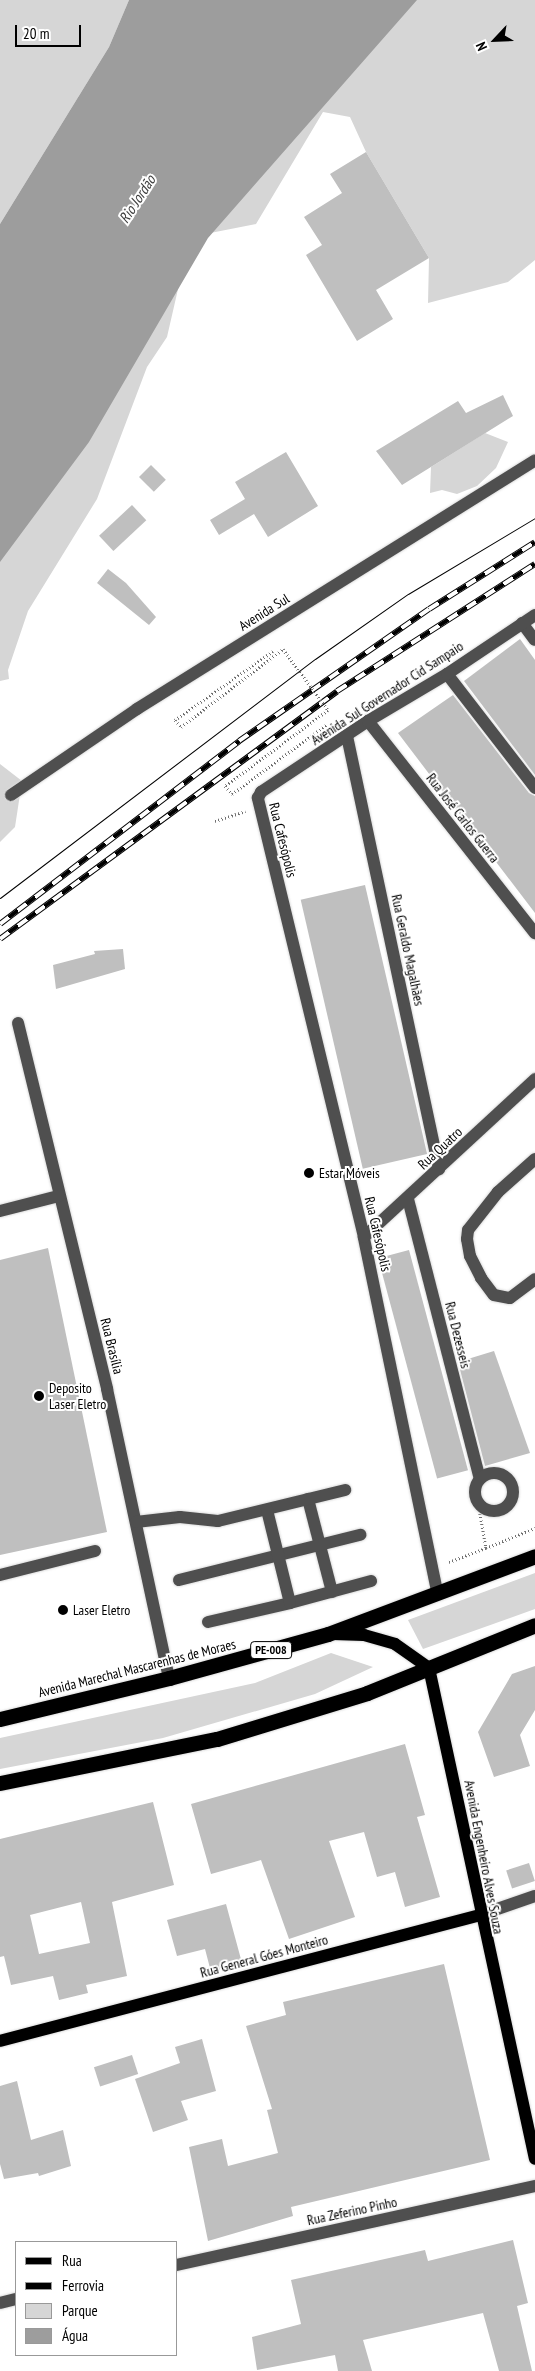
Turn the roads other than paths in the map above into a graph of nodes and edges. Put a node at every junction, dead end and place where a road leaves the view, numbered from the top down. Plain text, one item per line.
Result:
1 (535, 460) edge
2 (535, 615) edge
3 (522, 622) junction
4 (535, 640) edge
5 (447, 674) junction
6 (368, 721) junction
7 (347, 736) junction
8 (535, 788) edge
9 (11, 795) dead end
10 (259, 802) joint
11 (535, 932) edge
12 (18, 1023) dead end
13 (535, 1079) edge
14 (535, 1159) edge
15 (439, 1169) junction
16 (59, 1196) junction
17 (408, 1199) junction
18 (0, 1211) edge
19 (364, 1237) junction
20 (535, 1279) edge
21 (480, 1479) junction
22 (345, 1490) dead end
23 (308, 1500) junction
24 (268, 1510) junction
25 (141, 1521) junction
26 (360, 1535) dead end
27 (320, 1545) junction
28 (95, 1551) dead end
29 (280, 1555) junction
30 (535, 1556) edge
31 (0, 1575) edge
32 (180, 1580) dead end
33 (371, 1581) dead end
34 (438, 1591) junction
35 (332, 1592) junction
36 (290, 1603) junction
37 (208, 1622) dead end
38 (535, 1625) edge
39 (328, 1634) junction
40 (429, 1668) junction
41 (169, 1678) junction
42 (0, 1719) edge
43 (0, 1783) edge
44 (535, 1896) edge
45 (480, 1915) junction
46 (0, 2041) edge
47 (535, 2160) edge
48 (535, 2186) edge
49 (178, 2264) edge
50 (15, 2299) edge
51 (0, 2303) edge

1 - 9 street, Avenida Sul
2 - 3 street, Avenida Sul Governador Cid Sampaio
3 - 4 street
3 - 5 street, Avenida Sul Governador Cid Sampaio
5 - 6 street, Avenida Sul Governador Cid Sampaio
5 - 8 street
6 - 7 street, Avenida Sul Governador Cid Sampaio
6 - 11 street, Rua José Carlos Guerra
7 - 10 street, Avenida Sul Governador Cid Sampaio
7 - 15 street, Rua Geraldo Magalhães
10 - 19 street, Rua Cafesópolis
12 - 16 street, Rua Brasília
13 - 15 street, Rua Quatro
14 - 20 street
15 - 17 street, Rua Quatro
16 - 18 street
16 - 25 street, Rua Brasília
17 - 19 street, Rua Quatro
17 - 21 street, Rua Dezesseis
19 - 34 street, Rua Cafesópolis
21 - 21 street
22 - 23 street
23 - 24 street
23 - 27 street
24 - 25 street
24 - 29 street
25 - 41 street, Rua Brasília
26 - 27 street
27 - 29 street
27 - 35 street
28 - 31 street
29 - 32 street
29 - 36 street
30 - 34 highway, Avenida Marechal Mascarenhas de Moraes / PE-008
33 - 35 street
34 - 39 highway, Avenida Marechal Mascarenhas de Moraes / PE-008
35 - 36 street
36 - 37 street
38 - 40 highway
39 - 40 main road
39 - 41 highway, Avenida Marechal Mascarenhas de Moraes / PE-008
40 - 43 highway
40 - 45 main road, Avenida Engenheiro Alves Souza
41 - 42 highway, Avenida Marechal Mascarenhas de Moraes / PE-008
44 - 45 street, Rua General Góes Monteiro
45 - 46 main road, Rua General Góes Monteiro
45 - 47 main road, Avenida Engenheiro Alves Souza
48 - 49 street, Rua Zeferino Pinho
50 - 51 street

